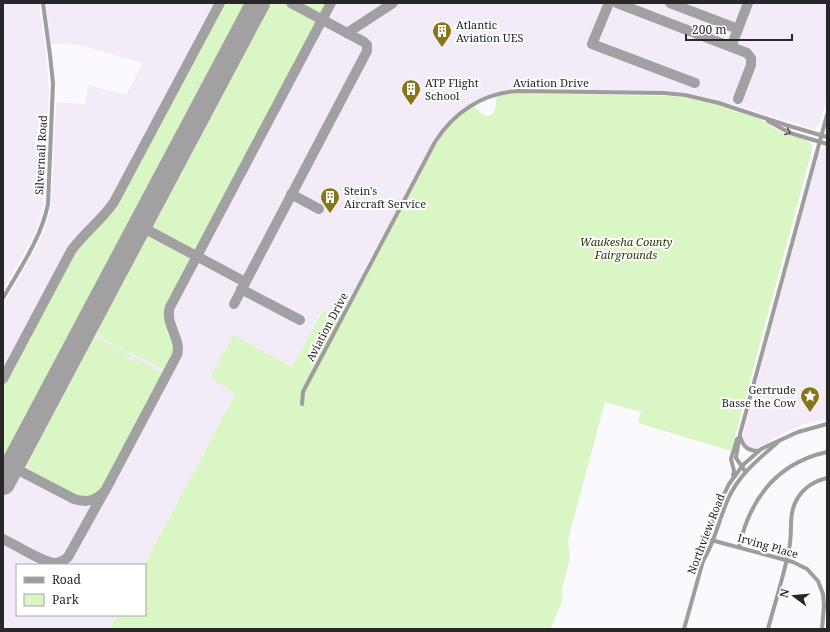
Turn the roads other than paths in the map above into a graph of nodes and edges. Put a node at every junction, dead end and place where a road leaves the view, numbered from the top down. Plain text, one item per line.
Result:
1 (43, 3) edge
2 (827, 115) edge
3 (760, 116) junction
4 (821, 135) junction
5 (827, 136) edge
6 (819, 142) junction
7 (827, 144) edge
8 (3, 298) edge
9 (302, 404) dead end
10 (827, 424) edge
11 (740, 434) junction
12 (778, 442) junction
13 (759, 451) junction
14 (827, 452) edge
15 (732, 455) junction
16 (741, 467) junction
17 (745, 471) junction
18 (827, 478) edge
19 (732, 479) junction
20 (707, 538) junction
21 (712, 540) junction
22 (739, 547) junction
23 (787, 560) junction
24 (703, 561) junction
25 (684, 629) edge
26 (768, 629) edge
27 (822, 629) edge

1 - 8 street, Silvernail Road
2 - 4 street
3 - 4 street, Aviation Drive
3 -> 6 street, Aviation Drive
3 - 9 street, Aviation Drive
4 - 5 street, Aviation Drive
4 - 6 street
6 - 7 street, Aviation Drive
6 - 11 street
10 - 12 street
11 - 13 street
11 - 15 street
11 - 16 street
12 - 13 street
12 - 17 street, Northview Road
13 - 16 street
14 - 22 street
15 - 16 street
15 - 19 street
16 - 17 street
16 - 19 street
17 - 21 street, Northview Road
18 - 23 street
19 - 20 street
20 - 21 street, Irving Place
20 - 24 street
21 - 22 street, Irving Place
21 - 24 street, Northview Road
22 - 23 street, Irving Place
23 - 26 street
23 - 27 street, Irving Place
24 - 25 street, Northview Road

